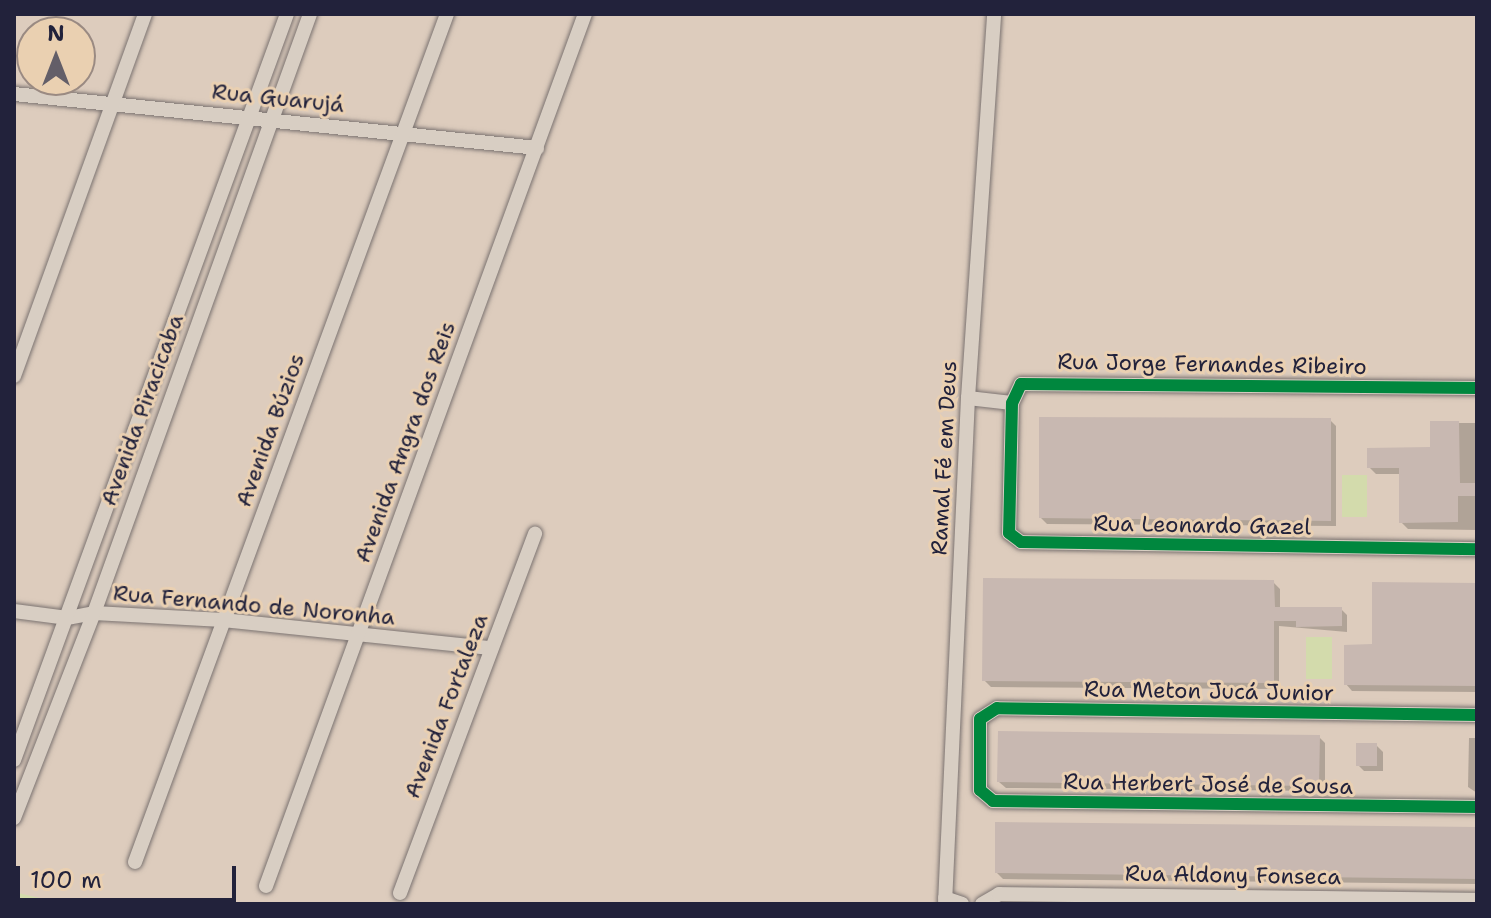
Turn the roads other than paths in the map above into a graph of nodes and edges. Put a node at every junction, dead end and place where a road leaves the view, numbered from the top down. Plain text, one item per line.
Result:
1 (145, 14) edge
2 (287, 14) edge
3 (310, 14) edge
4 (447, 14) edge
5 (585, 14) edge
6 (994, 14) edge
7 (14, 94) edge
8 (112, 102) junction
9 (248, 119) junction
10 (274, 120) junction
11 (403, 135) junction
12 (537, 148) junction
13 (14, 376) edge
14 (1477, 388) edge
15 (968, 398) junction
16 (1012, 403) junction
17 (535, 534) dead end
18 (1477, 549) edge
19 (14, 611) edge
20 (94, 613) junction
21 (68, 618) junction
22 (223, 620) junction
23 (357, 635) junction
24 (491, 648) junction
25 (1477, 715) edge
26 (953, 718) junction
27 (980, 719) junction
28 (14, 760) edge
29 (1477, 807) edge
30 (14, 818) edge
31 (135, 862) dead end
32 (266, 886) dead end
33 (400, 893) dead end
34 (986, 900) edge
35 (1477, 900) edge
36 (945, 901) edge
37 (962, 904) edge

1 - 8 street
2 - 9 street, Avenida Piracicaba
3 - 10 street, Avenida Piracicaba
4 - 11 street, Avenida Búzios
5 - 12 street, Avenida Angra dos Reis
6 - 15 street, Ramal Fé em Deus
7 - 8 street, Rua Guarujá
8 - 9 street, Rua Guarujá
8 - 13 street
9 - 10 street, Rua Guarujá
9 - 21 street, Avenida Piracicaba
10 - 11 street, Rua Guarujá
10 - 20 street, Avenida Piracicaba
11 - 12 street, Rua Guarujá
11 - 22 street, Avenida Búzios
12 - 23 street, Avenida Angra dos Reis
14 - 16 street, Rua Jorge Fernandes Ribeiro
15 - 16 street
15 - 26 street, Ramal Fé em Deus
16 - 18 street, Rua Leonardo Gazel
17 - 24 street, Avenida Fortaleza
19 - 21 street, Rua Fernando de Noronha
20 - 21 street, Rua Fernando de Noronha
20 - 22 street, Rua Fernando de Noronha
20 - 30 street, Avenida Piracicaba
21 - 28 street, Avenida Piracicaba
22 - 23 street, Rua Fernando de Noronha
22 - 31 street, Avenida Búzios
23 - 24 street, Rua Fernando de Noronha
23 - 32 street, Avenida Angra dos Reis
24 - 33 street, Avenida Fortaleza
25 - 27 street, Rua Meton Jucá Junior
26 - 27 street, Rua Meton Jucá Junior
26 - 36 street, Ramal Fé em Deus
27 - 29 street, Rua Herbert José de Sousa
34 - 35 street, Rua Aldony Fonseca
36 - 37 street

